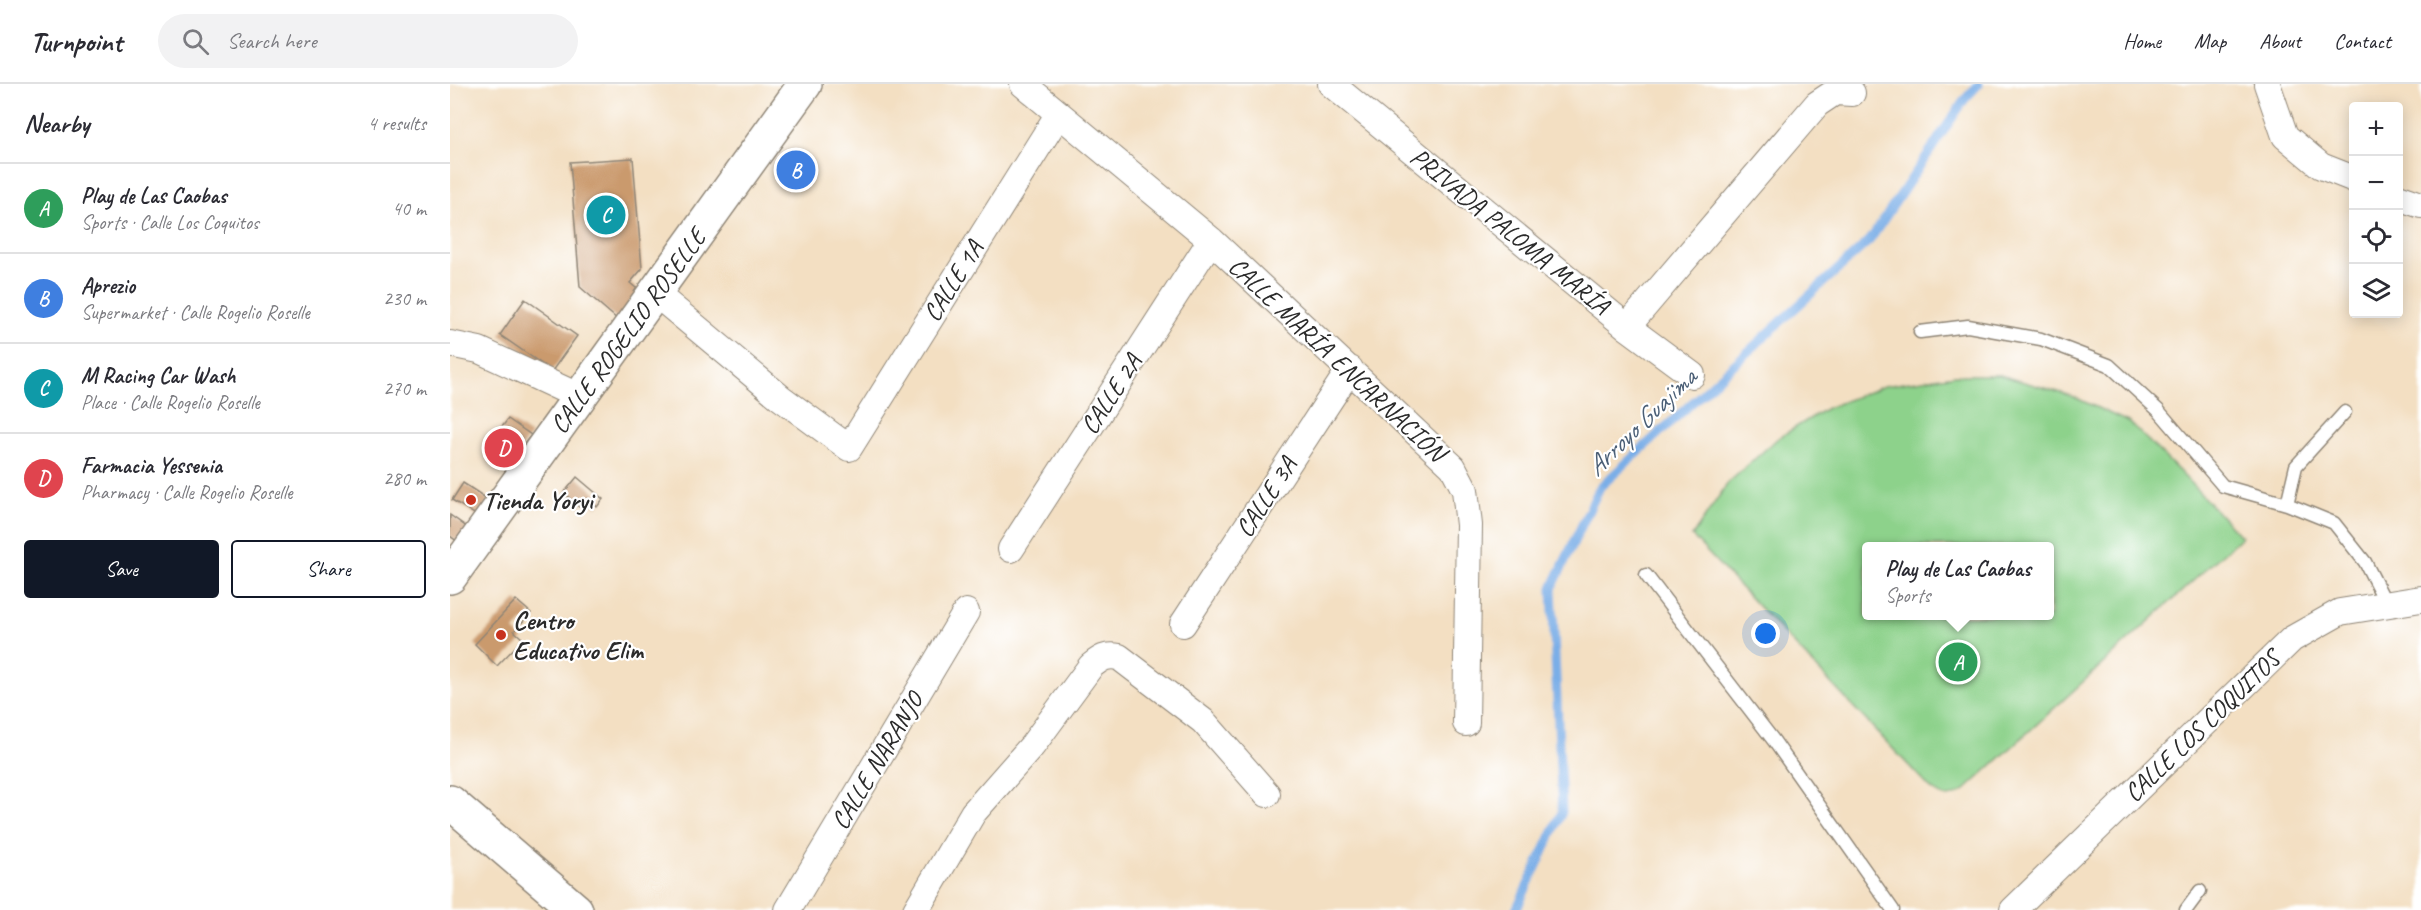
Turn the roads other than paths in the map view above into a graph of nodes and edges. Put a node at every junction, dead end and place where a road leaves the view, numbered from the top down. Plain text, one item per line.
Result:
1 (805, 84) edge
2 (1023, 84) edge
3 (1331, 84) edge
4 (2267, 84) edge
5 (1852, 93) dead end
6 (1058, 115) junction
7 (2349, 177) edge
8 (2403, 199) edge
9 (2421, 205) edge
10 (1210, 240) junction
11 (655, 293) junction
12 (1627, 327) junction
13 (1920, 332) dead end
14 (450, 344) edge
15 (1350, 369) junction
16 (1692, 375) dead end
17 (580, 397) junction
18 (2344, 412) dead end
19 (2287, 504) junction
20 (1011, 549) dead end
21 (1646, 575) dead end
22 (450, 577) edge
23 (2421, 600) edge
24 (2386, 605) junction
25 (966, 612) dead end
26 (1182, 624) dead end
27 (1466, 723) dead end
28 (1267, 794) dead end
29 (450, 802) edge
30 (2200, 891) dead end
31 (576, 910) edge
32 (788, 910) edge
33 (916, 910) edge
34 (1893, 910) edge
35 (2013, 910) edge
36 (2186, 910) edge

1 - 11 street, CALLE ROGELIO ROSELLE
2 - 6 street, CALLE MARÍA ENCARNACIÓN
3 - 12 street, PRIVADA PALOMA MARÍA
4 - 7 street
5 - 12 street
6 - 10 street, CALLE MARÍA ENCARNACIÓN
6 - 11 street, CALLE 1A
8 - 9 street
10 - 15 street, CALLE MARÍA ENCARNACIÓN
10 - 20 street, CALLE 2A
11 - 17 street, CALLE ROGELIO ROSELLE
12 - 16 street, PRIVADA PALOMA MARÍA
13 - 19 lane
14 - 17 street
15 - 26 street, CALLE 3A
15 - 27 street, CALLE MARÍA ENCARNACIÓN
17 - 22 street, CALLE ROGELIO ROSELLE
18 - 19 lane
19 - 24 lane
21 - 34 lane
23 - 24 street, CALLE LOS COQUITOS
24 - 35 street, CALLE LOS COQUITOS
25 - 32 street, CALLE NARANJO
28 - 33 street
29 - 31 street
30 - 36 lane

